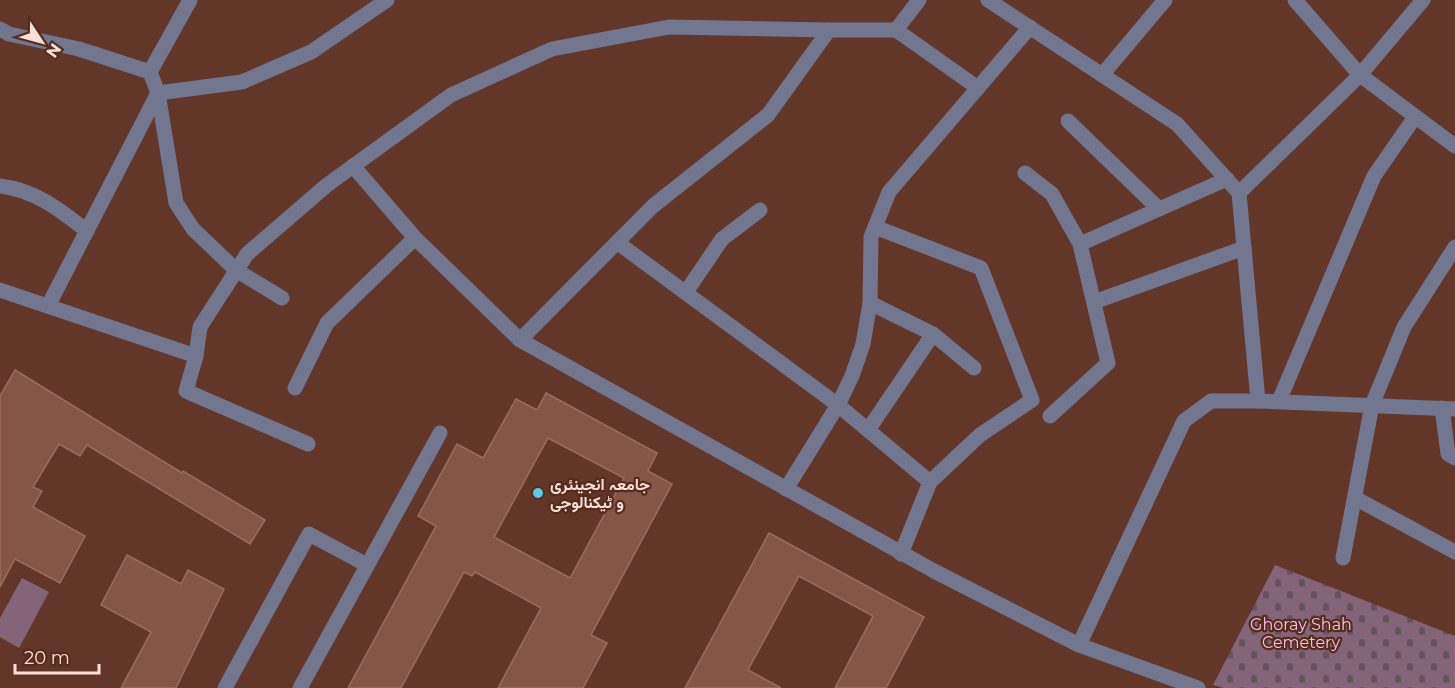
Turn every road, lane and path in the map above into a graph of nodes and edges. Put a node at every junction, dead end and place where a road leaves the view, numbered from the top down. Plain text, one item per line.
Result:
1 (190, 0) edge
2 (385, 0) edge
3 (919, 0) edge
4 (988, 0) edge
5 (1165, 0) edge
6 (1295, 0) edge
7 (1423, 0) edge
8 (1030, 27) junction
9 (0, 30) edge
10 (829, 30) junction
11 (896, 30) junction
12 (150, 72) junction
13 (1102, 75) junction
14 (1360, 75) junction
15 (978, 88) junction
16 (158, 93) junction
17 (1415, 117) junction
18 (1068, 121) dead end
19 (1455, 146) edge
20 (352, 166) junction
21 (1025, 173) dead end
22 (1227, 179) junction
23 (0, 186) edge
24 (1239, 193) junction
25 (1160, 209) junction
26 (760, 210) dead end
27 (875, 226) junction
28 (87, 231) junction
29 (415, 238) junction
30 (618, 243) junction
31 (1080, 244) junction
32 (1455, 247) edge
33 (1244, 248) junction
34 (236, 270) junction
35 (0, 290) edge
36 (686, 292) junction
37 (282, 298) dead end
38 (1094, 302) junction
39 (870, 303) junction
40 (48, 306) junction
41 (933, 334) junction
42 (520, 340) junction
43 (196, 356) junction
44 (974, 368) dead end
45 (295, 388) dead end
46 (1258, 401) junction
47 (1279, 401) junction
48 (838, 405) junction
49 (1372, 405) junction
50 (1449, 409) edge
51 (1050, 416) dead end
52 (868, 430) junction
53 (440, 433) dead end
54 (308, 444) dead end
55 (1455, 458) edge
56 (930, 482) junction
57 (786, 489) junction
58 (1355, 498) junction
59 (1455, 552) edge
60 (901, 554) junction
61 (1343, 558) dead end
62 (367, 565) junction
63 (1079, 645) junction
64 (225, 688) edge
65 (300, 688) edge
66 (1198, 688) edge

1 - 12 street
2 - 16 street
3 - 11 street
4 - 8 street
5 - 13 street
6 - 14 street
7 - 14 street
8 - 13 street
8 - 15 street
9 - 12 street
10 - 11 street
10 - 20 street
10 - 30 street
11 - 15 street
12 - 16 street
13 - 22 street
14 - 17 street
14 - 24 street
15 - 27 street
16 - 28 street
16 - 34 street
17 - 19 street
17 - 47 street
18 - 25 street
20 - 29 street
20 - 34 street
21 - 31 street
22 - 24 street
22 - 25 street
23 - 28 street
24 - 33 street
25 - 31 street
26 - 36 street
27 - 39 street
27 - 56 street
28 - 40 street
29 - 42 street
29 - 45 street
30 - 36 street
30 - 42 street
31 - 38 street
32 - 49 street
33 - 38 street
33 - 46 street
34 - 37 street
34 - 43 street
35 - 40 street
36 - 48 street
38 - 51 street
39 - 41 street
39 - 48 street
40 - 43 street
41 - 44 street
41 - 52 street
42 - 57 street
43 - 54 street
46 - 47 street
46 - 63 street
47 - 49 street
48 - 52 street
48 - 57 street
49 - 50 street
49 - 58 street
50 - 55 street
52 - 56 street
53 - 62 street
56 - 60 street
57 - 60 street
58 - 59 street
58 - 61 street
60 - 63 street
62 - 64 street
62 - 65 street
63 - 66 street

